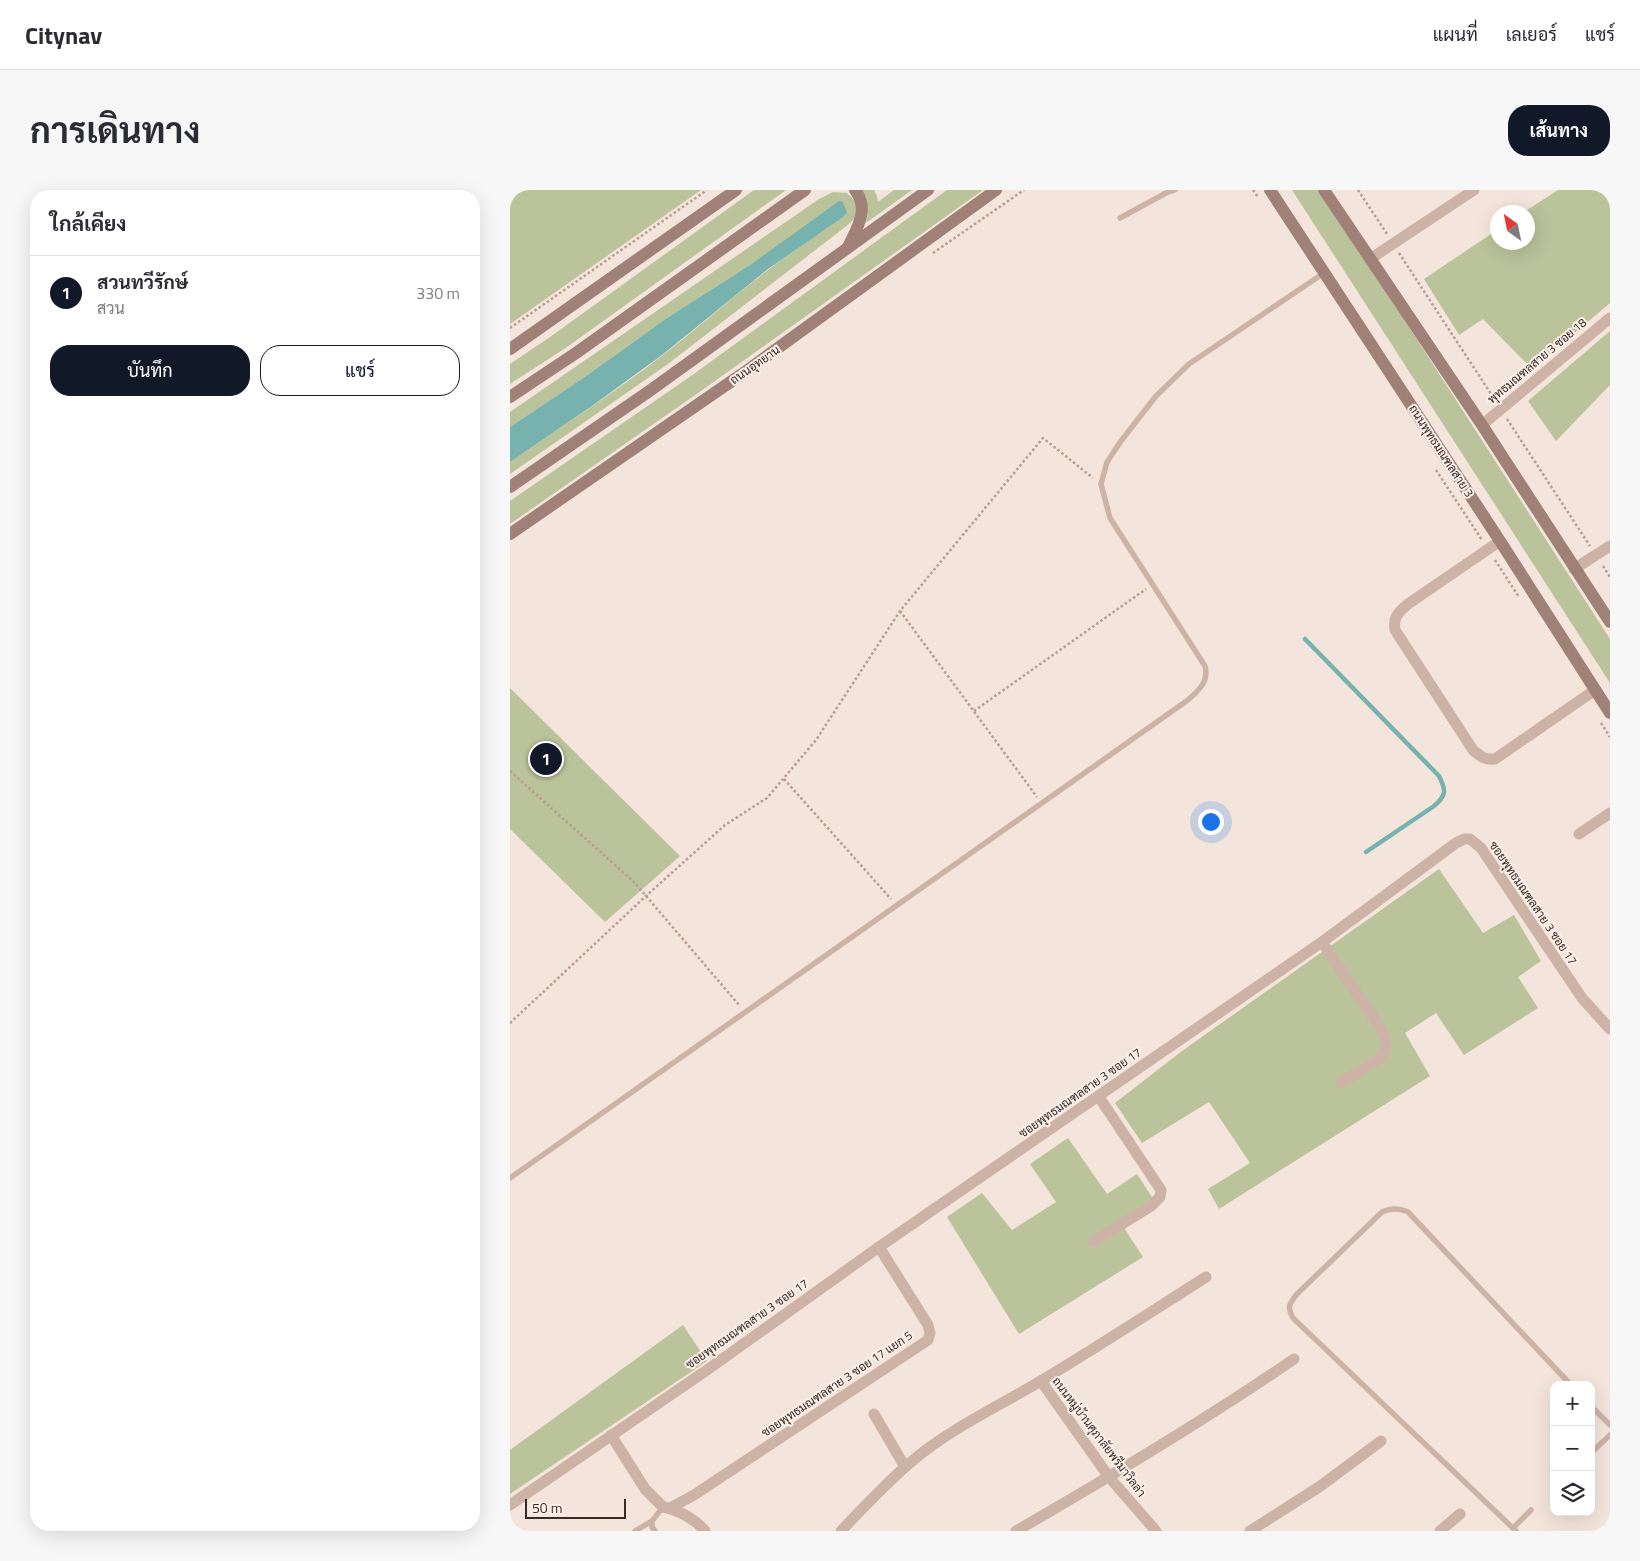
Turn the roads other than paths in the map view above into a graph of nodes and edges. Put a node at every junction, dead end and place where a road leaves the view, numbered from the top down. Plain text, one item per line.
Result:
1 (736, 190) edge
2 (800, 190) edge
3 (806, 190) edge
4 (855, 190) edge
5 (928, 190) edge
6 (996, 190) edge
7 (1175, 190) edge
8 (1270, 190) edge
9 (1324, 190) edge
10 (1474, 190) edge
11 (779, 209) junction
12 (1120, 218) dead end
13 (848, 247) junction
14 (1370, 259) junction
15 (1324, 273) junction
16 (1610, 318) edge
17 (510, 349) edge
18 (510, 397) edge
19 (1482, 426) junction
20 (510, 487) edge
21 (510, 534) edge
22 (1500, 541) junction
23 (1610, 546) edge
24 (1574, 569) junction
25 (1610, 622) edge
26 (1596, 690) junction
27 (1610, 713) edge
28 (1610, 813) edge
29 (1579, 834) dead end
30 (1322, 942) junction
31 (1610, 1029) edge
32 (1341, 1083) dead end
33 (1099, 1097) junction
34 (510, 1178) edge
35 (1093, 1242) dead end
36 (879, 1247) junction
37 (1206, 1277) dead end
38 (1294, 1359) dead end
39 (1041, 1381) junction
40 (1568, 1381) edge
41 (1595, 1410) edge
42 (874, 1414) dead end
43 (1610, 1426) edge
44 (611, 1435) junction
45 (1610, 1435) edge
46 (1381, 1440) dead end
47 (1595, 1450) edge
48 (905, 1467) junction
49 (1109, 1477) junction
50 (510, 1504) edge
51 (666, 1507) junction
52 (1531, 1510) dead end
53 (1460, 1514) dead end
54 (652, 1521) junction
55 (1514, 1529) edge
56 (635, 1531) edge
57 (655, 1531) edge
58 (705, 1531) edge
59 (841, 1531) edge
60 (1016, 1531) edge
61 (1156, 1531) edge
62 (1250, 1531) edge
63 (1440, 1531) edge

1 - 17 main road
2 - 11 main road
3 - 11 main road
4 - 13 main road
5 - 13 main road
6 - 21 main road, ถนนอุทยาน
7 - 12 lane
8 - 15 main road, ถนนพุทธมณฑลสาย 3
9 - 14 main road
10 - 14 street
11 - 18 main road
13 - 20 main road
14 - 19 main road
15 - 22 main road, ถนนพุทธมณฑลสาย 3
15 - 34 lane
16 - 19 street, พุทธมณฑลสาย 3 ซอย 18
19 - 24 main road
22 - 26 main road, ถนนพุทธมณฑลสาย 3
22 - 26 street
23 - 24 street
24 - 25 main road
26 - 27 main road, ถนนพุทธมณฑลสาย 3
28 - 29 street
30 - 31 street, ซอยพุทธมณฑลสาย 3 ซอย 17
30 - 32 street
30 - 33 street, ซอยพุทธมณฑลสาย 3 ซอย 17
33 - 35 street
33 - 36 street, ซอยพุทธมณฑลสาย 3 ซอย 17
36 - 44 street, ซอยพุทธมณฑลสาย 3 ซอย 17
36 - 51 street, ซอยพุทธมณฑลสาย 3 ซอย 17 แยก 5
37 - 39 street
38 - 49 street
39 - 48 street
39 - 49 street, ถนนหมู่บ้านศุภาลัยพรีมาวิลล่า
40 - 55 lane
41 - 43 lane
42 - 48 street
44 - 50 street, ซอยพุทธมณฑลสาย 3 ซอย 17
44 - 51 street
45 - 47 lane
46 - 62 street
48 - 59 street
49 - 60 street
49 - 61 street, ถนนหมู่บ้านศุภาลัยพรีมาวิลล่า
51 - 54 lane
51 - 58 street
52 - 55 lane
53 - 63 street
54 - 56 lane
54 - 57 lane

